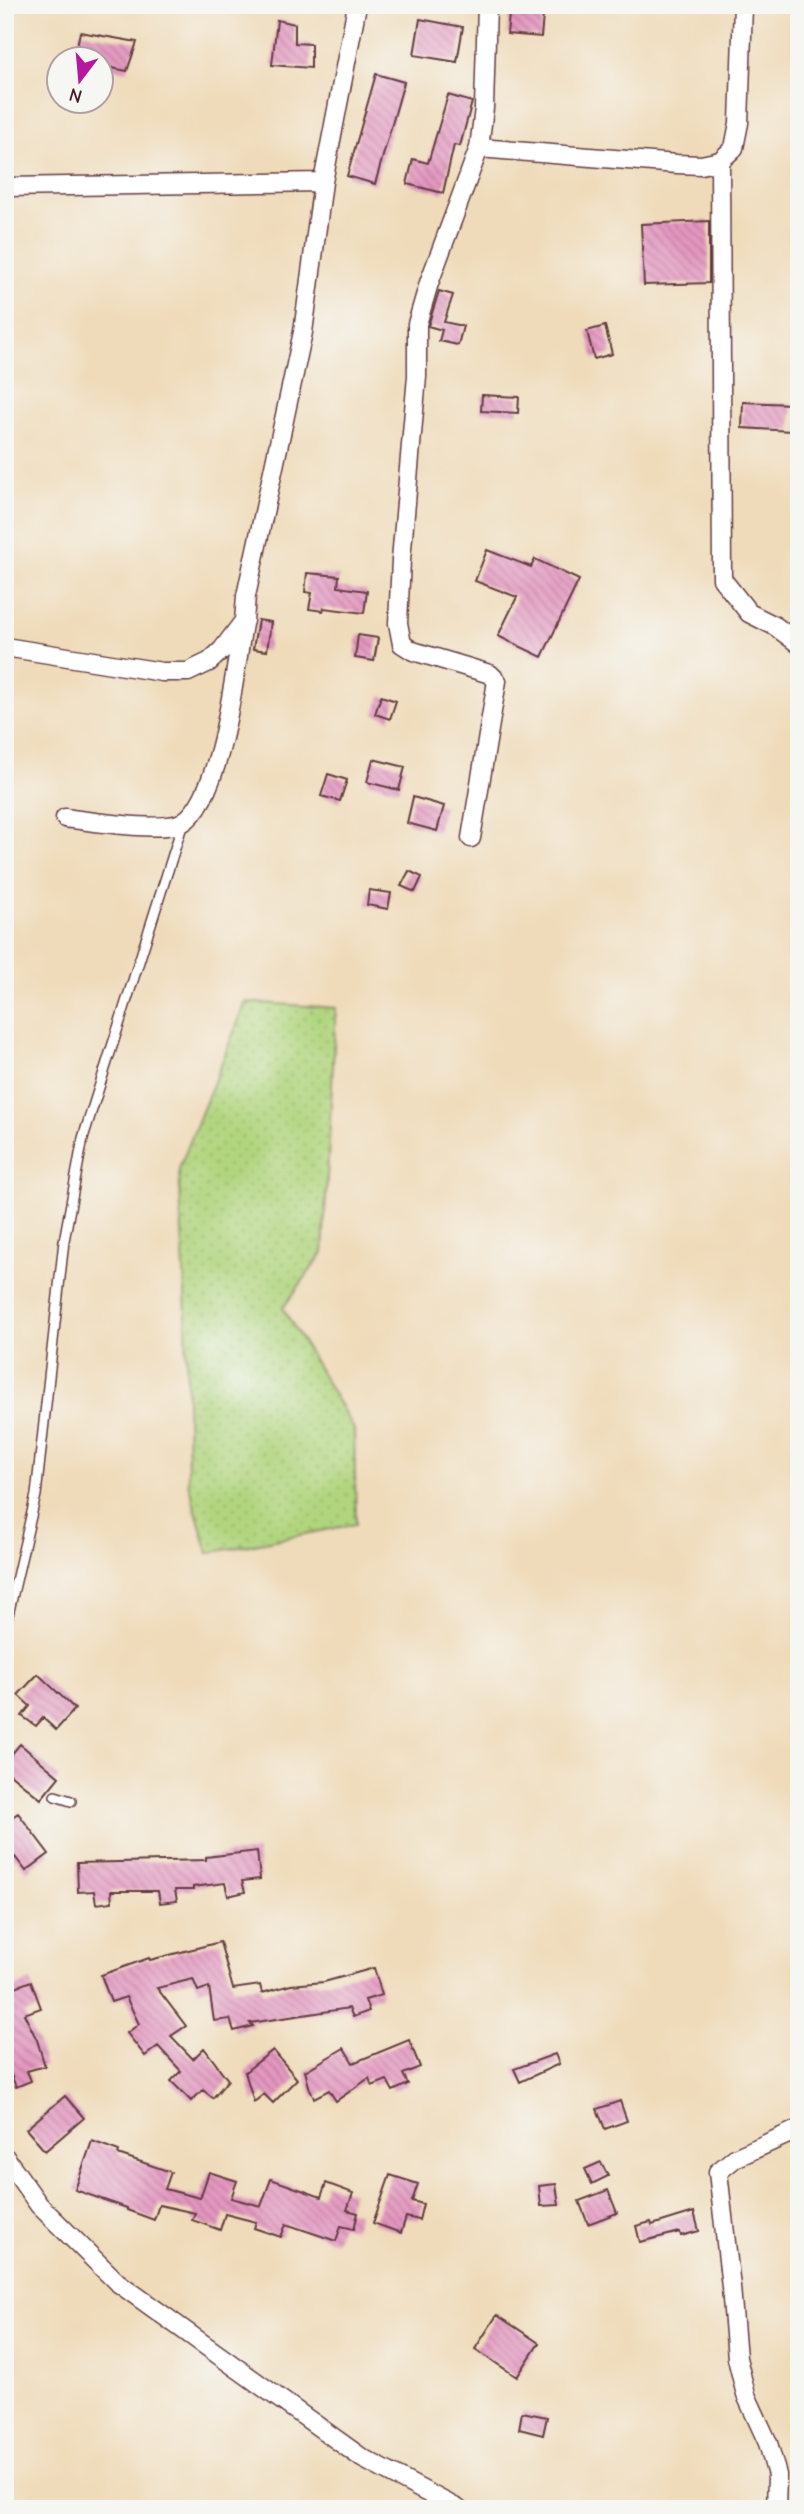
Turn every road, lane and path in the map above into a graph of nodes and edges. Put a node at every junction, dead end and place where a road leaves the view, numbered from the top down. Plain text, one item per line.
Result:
1 (357, 5) edge
2 (487, 5) edge
3 (743, 5) edge
4 (479, 148) junction
5 (720, 161) junction
6 (323, 182) junction
7 (5, 187) edge
8 (244, 621) junction
9 (799, 644) edge
10 (5, 647) edge
11 (65, 818) dead end
12 (183, 822) junction
13 (471, 838) dead end
14 (5, 1628) edge
15 (55, 1796) dead end
16 (71, 1801) dead end
17 (799, 2129) edge
18 (5, 2157) edge
19 (458, 2509) edge
20 (776, 2509) edge

1 - 6 street
2 - 4 street
3 - 5 street
4 - 5 street
4 - 13 street
5 - 9 street
6 - 7 street
6 - 8 street
8 - 10 street
8 - 12 street
11 - 12 street
12 - 14 lane
15 - 16 lane
17 - 20 street
18 - 19 street

